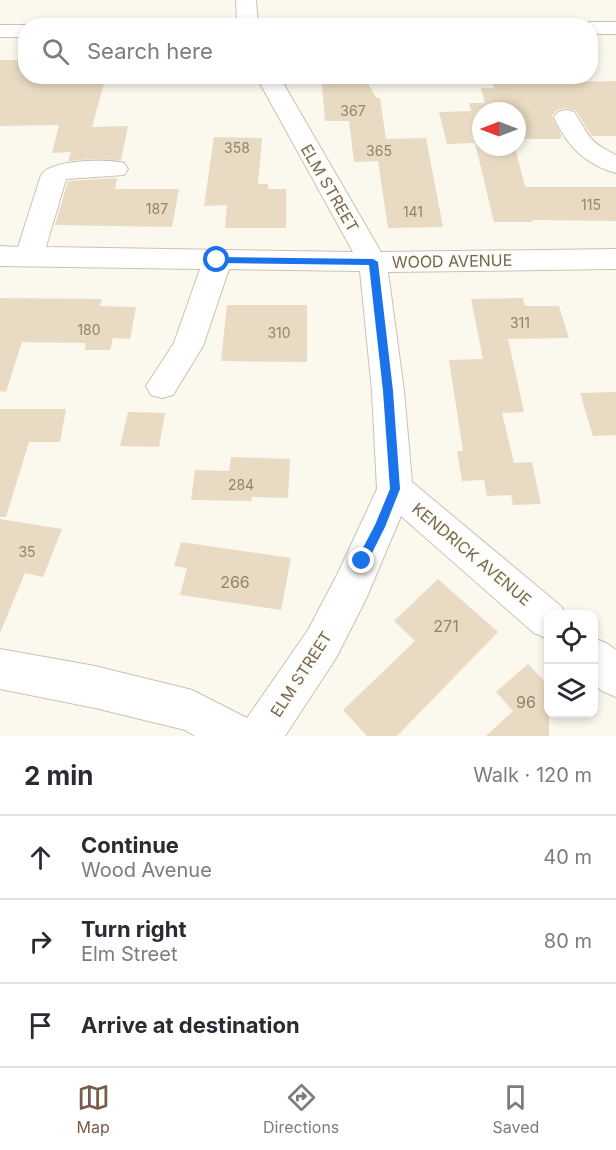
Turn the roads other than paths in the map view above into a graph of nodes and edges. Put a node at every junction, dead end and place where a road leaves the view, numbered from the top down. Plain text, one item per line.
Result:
1 (246, 0) edge
2 (247, 18) edge
3 (598, 28) edge
4 (616, 28) edge
5 (0, 31) edge
6 (18, 31) edge
7 (272, 84) edge
8 (566, 117) dead end
9 (616, 165) edge
10 (115, 169) dead end
11 (0, 256) edge
12 (29, 256) junction
13 (217, 260) junction
14 (616, 260) edge
15 (373, 262) junction
16 (162, 386) dead end
17 (395, 489) junction
18 (544, 616) edge
19 (598, 661) edge
20 (0, 669) edge
21 (616, 677) edge
22 (236, 736) edge
23 (260, 736) edge

1 - 2 street
3 - 4 street
5 - 6 street
7 - 15 street, ELM STREET
8 - 9 street
10 - 12 street
11 - 12 street, WOOD AVENUE
12 - 13 street, WOOD AVENUE
13 - 15 street, WOOD AVENUE
13 - 16 street
14 - 15 street, WOOD AVENUE
15 - 17 street, ELM STREET
17 - 18 street, KENDRICK AVENUE
17 - 23 street, ELM STREET
19 - 21 street
20 - 22 street

